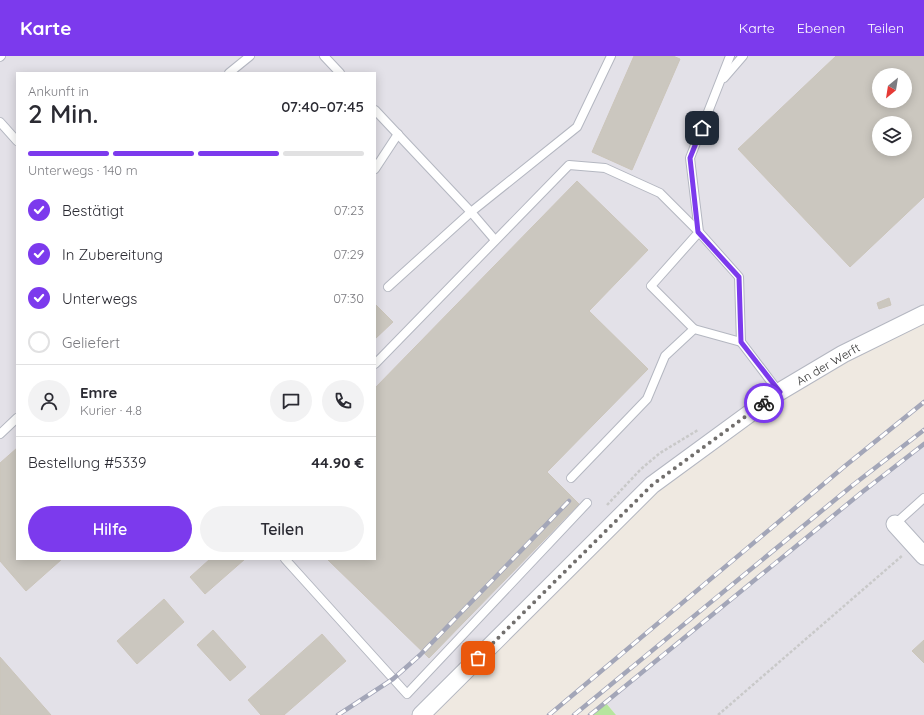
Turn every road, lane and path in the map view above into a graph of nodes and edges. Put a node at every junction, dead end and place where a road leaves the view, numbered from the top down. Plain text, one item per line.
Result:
1 (250, 56) edge
2 (324, 56) edge
3 (611, 56) edge
4 (730, 56) edge
5 (743, 56) edge
6 (230, 72) edge
7 (339, 72) edge
8 (719, 84) junction
9 (376, 111) edge
10 (0, 122) edge
11 (398, 134) junction
12 (16, 140) edge
13 (376, 167) edge
14 (472, 212) junction
15 (698, 232) junction
16 (495, 240) junction
17 (388, 287) dead end
18 (924, 314) edge
19 (694, 329) junction
20 (741, 342) junction
21 (376, 363) edge
22 (780, 392) junction
23 (16, 419) edge
24 (0, 434) edge
25 (571, 478) dead end
26 (924, 498) edge
27 (587, 503) dead end
28 (894, 524) joint
29 (919, 550) edge
30 (285, 560) edge
31 (421, 715) edge
32 (718, 715) edge

1 - 6 lane
2 - 7 lane
3 - 14 lane
4 - 8 lane
5 - 8 lane
8 - 15 lane
9 - 11 lane
10 - 12 lane
11 - 13 lane
11 - 14 lane
14 - 16 lane
14 - 17 lane
15 - 16 lane
15 - 19 lane
15 - 20 lane
16 - 21 lane
18 - 22 street, An der Werft
19 - 20 lane
19 - 25 lane
20 - 22 lane
22 - 31 street, An der Werft
23 - 24 lane
26 - 28 lane
27 - 30 lane
28 - 29 street
29 - 32 path

